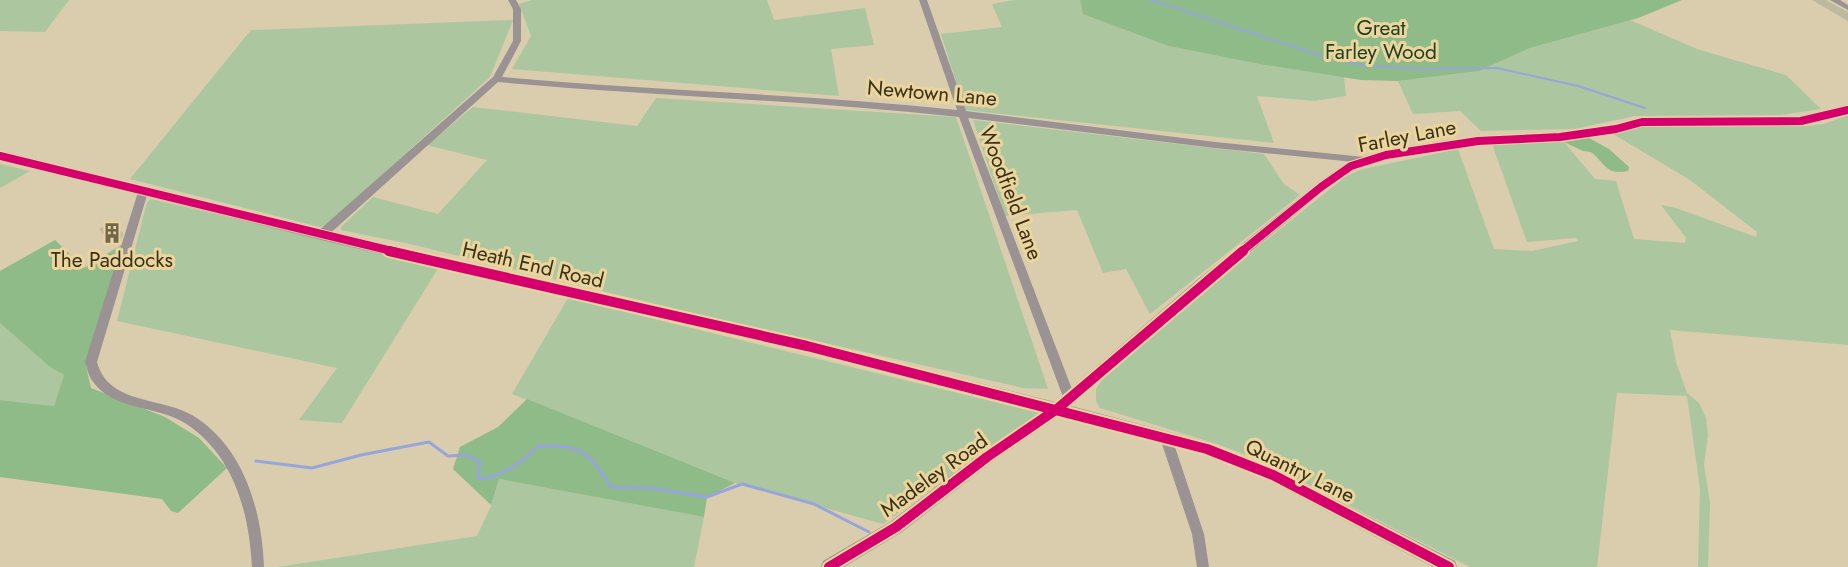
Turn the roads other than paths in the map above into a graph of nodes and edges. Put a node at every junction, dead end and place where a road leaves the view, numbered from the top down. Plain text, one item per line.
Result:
1 (512, 0) edge
2 (923, 0) edge
3 (1834, 0) edge
4 (1848, 8) edge
5 (496, 79) junction
6 (1848, 110) edge
7 (962, 113) junction
8 (0, 156) edge
9 (1364, 160) junction
10 (142, 192) junction
11 (321, 235) junction
12 (1063, 403) junction
13 (1166, 438) junction
14 (258, 567) edge
15 (830, 567) edge
16 (1203, 567) edge
17 (1449, 567) edge

1 - 5 street
2 - 7 street, Woodfield Lane
3 - 4 street
5 - 7 street, Newtown Lane
5 - 11 street
6 - 9 street, Farley Lane
7 - 9 street, Newtown Lane
7 - 12 street, Woodfield Lane
8 - 10 street, Heath End Road
9 - 12 street, Farley Lane
10 - 11 street, Heath End Road
10 - 14 street
11 - 12 street, Heath End Road
12 - 13 street, Quantry Lane
12 - 15 street, Madeley Road
13 - 16 street
13 - 17 street, Quantry Lane

